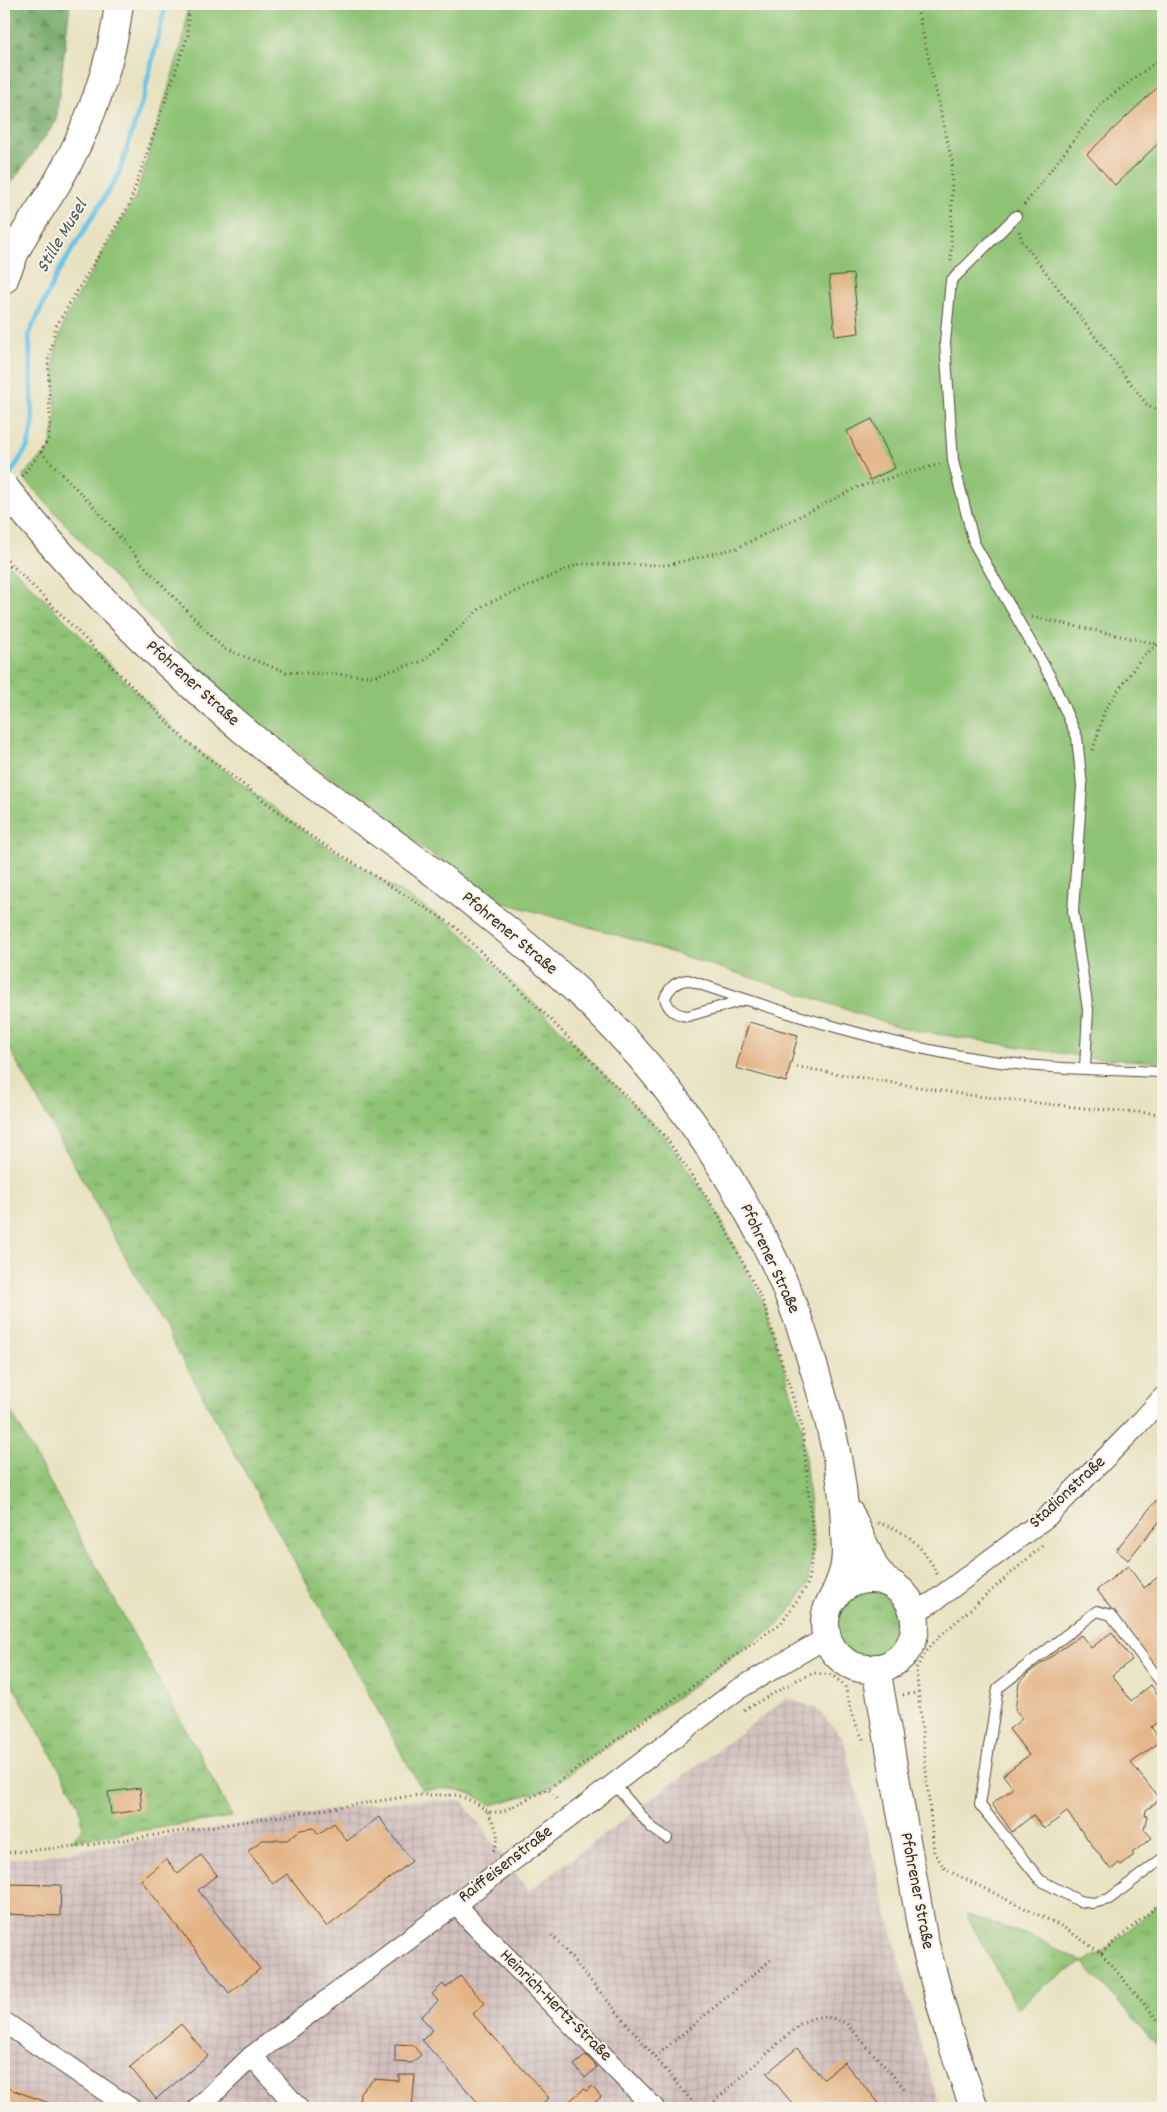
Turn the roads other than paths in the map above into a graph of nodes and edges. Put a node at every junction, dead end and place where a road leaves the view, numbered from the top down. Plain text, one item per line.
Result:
1 (119, 4) edge
2 (1016, 216) road end
3 (11, 253) edge
4 (4, 279) edge
5 (10, 485) edge
6 (744, 1000) junction
7 (1085, 1068) junction
8 (1163, 1072) edge
9 (1163, 1397) edge
10 (849, 1512) junction
11 (885, 1581) junction
12 (834, 1596) junction
13 (914, 1613) junction
14 (826, 1638) junction
15 (876, 1668) junction
16 (1163, 1685) edge
17 (614, 1784) junction
18 (667, 1838) dead end
19 (1163, 1858) edge
20 (456, 1904) junction
21 (4, 2022) edge
22 (252, 2056) junction
23 (130, 2108) edge
24 (198, 2108) edge
25 (298, 2108) edge
26 (654, 2108) edge
27 (974, 2108) edge

1 - 3 main road
2 - 7 lane
3 - 4 main road
5 - 10 main road, Pfohrener Straße, bridge
6 - 6 lane
6 - 7 lane
7 - 8 lane
9 - 13 street, Stadionstraße
10 - 11 main road, Pfohrener Straße
10 - 12 main road, Pfohrener Straße
11 - 12 main road
11 - 13 main road
12 - 14 main road
13 - 15 main road
14 - 15 main road
14 - 17 street, Raiffeisenstraße
15 - 27 main road, Pfohrener Straße
16 - 19 lane
17 - 18 lane
17 - 20 street, Raiffeisenstraße
20 - 22 street, Raiffeisenstraße
20 - 26 street, Heinrich-Hertz-Straße
21 - 23 street
22 - 24 street, Raiffeisenstraße
22 - 25 street

